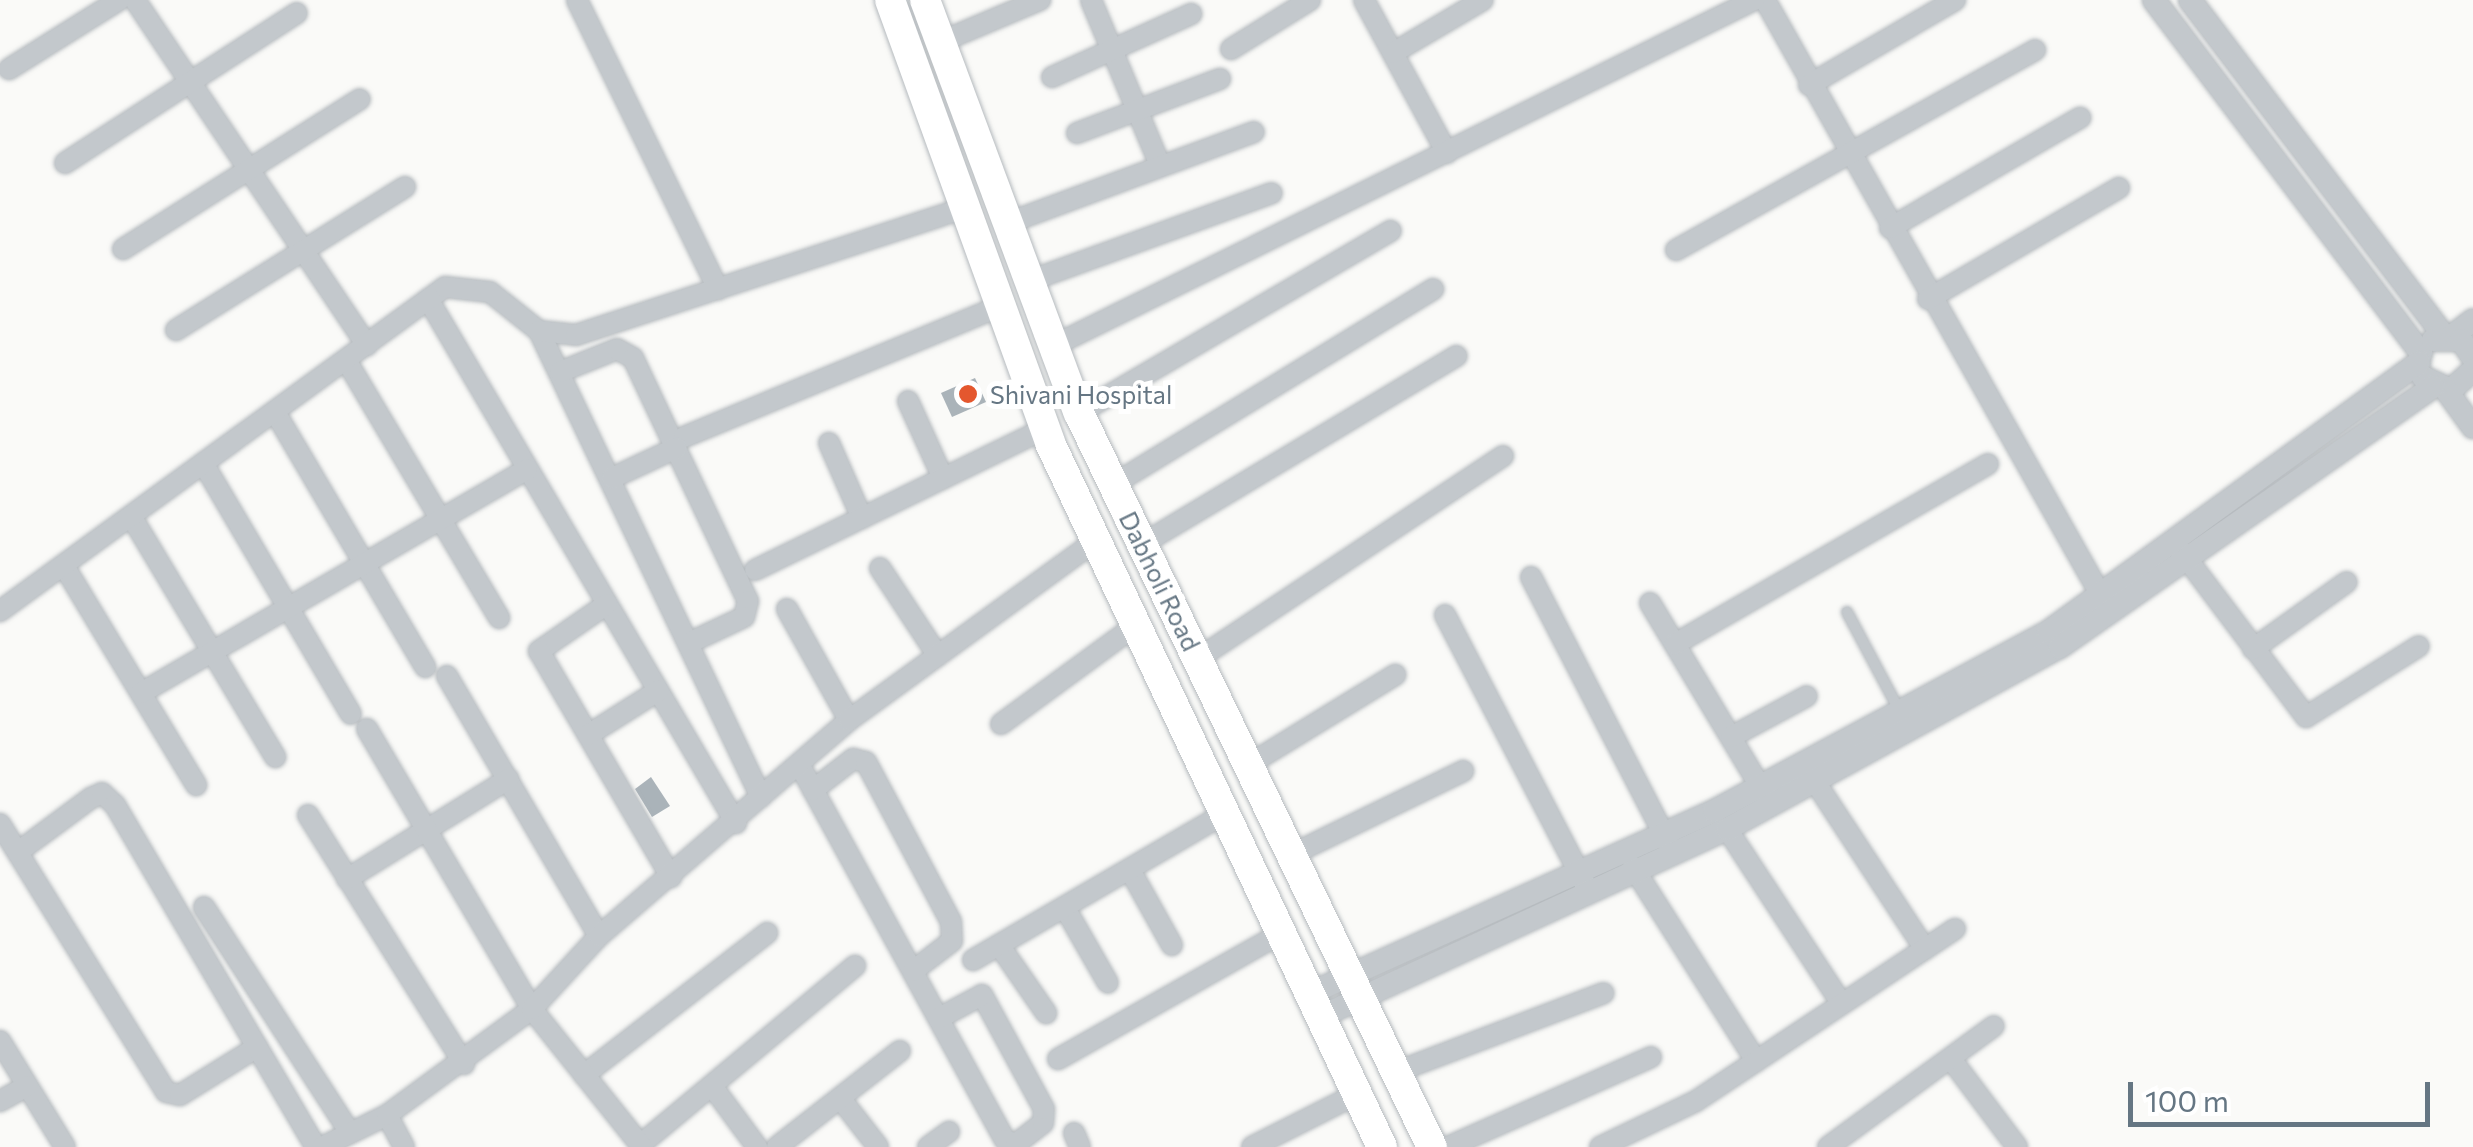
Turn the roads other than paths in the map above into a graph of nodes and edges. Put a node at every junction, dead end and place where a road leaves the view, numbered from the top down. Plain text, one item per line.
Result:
1 (119, 0) edge
2 (136, 0) edge
3 (577, 0) edge
4 (890, 0) edge
5 (925, 0) edge
6 (1040, 0) edge
7 (1091, 0) edge
8 (1310, 0) edge
9 (1364, 0) edge
10 (1483, 0) edge
11 (1754, 0) edge
12 (1765, 0) edge
13 (1955, 0) edge
14 (2154, 0) edge
15 (2190, 0) edge
16 (298, 13) dead end
17 (1191, 14) dead end
18 (938, 44) junction
19 (1231, 49) dead end
20 (2034, 50) dead end
21 (1111, 52) junction
22 (1393, 53) junction
23 (9, 70) dead end
24 (1052, 78) dead end
25 (1220, 79) dead end
26 (191, 82) junction
27 (1810, 85) junction
28 (360, 99) dead end
29 (1136, 112) junction
30 (2080, 118) dead end
31 (1254, 132) dead end
32 (1077, 133) dead end
33 (1447, 153) junction
34 (1846, 156) junction
35 (65, 164) dead end
36 (1160, 166) junction
37 (249, 169) junction
38 (405, 187) dead end
39 (2119, 188) dead end
40 (1272, 193) dead end
41 (959, 210) junction
42 (1008, 223) junction
43 (1890, 228) junction
44 (1391, 231) dead end
45 (123, 249) dead end
46 (304, 250) junction
47 (1676, 250) dead end
48 (1029, 281) junction
49 (718, 289) junction
50 (1433, 289) dead end
51 (428, 299) junction
52 (1928, 299) junction
53 (996, 308) junction
54 (2473, 320) edge
55 (176, 330) dead end
56 (539, 331) junction
57 (2448, 336) junction
58 (368, 345) junction
59 (1051, 347) junction
60 (1456, 356) dead end
61 (2420, 358) junction
62 (2473, 358) edge
63 (346, 360) junction
64 (2473, 370) edge
65 (560, 372) junction
66 (2439, 389) junction
67 (908, 400) dead end
68 (274, 412) junction
69 (1079, 412) junction
70 (2473, 427) edge
71 (1044, 429) junction
72 (2321, 434) junction
73 (680, 442) junction
74 (829, 444) dead end
75 (1503, 456) dead end
76 (2336, 456) junction
77 (203, 464) junction
78 (1988, 464) dead end
79 (2282, 464) junction
80 (527, 469) junction
81 (612, 478) junction
82 (943, 478) junction
83 (1114, 484) junction
84 (2296, 484) junction
85 (131, 516) junction
86 (862, 518) junction
87 (440, 519) junction
88 (1094, 542) junction
89 (1139, 546) junction
90 (2181, 551) junction
91 (364, 563) junction
92 (64, 566) junction
93 (880, 568) dead end
94 (755, 570) dead end
95 (1531, 577) dead end
96 (2348, 582) dead end
97 (1650, 603) dead end
98 (607, 604) junction
99 (2106, 606) junction
100 (288, 607) junction
101 (787, 609) dead end
102 (0, 611) edge
103 (1847, 612) dead end
104 (1444, 615) dead end
105 (499, 618) dead end
106 (1135, 626) junction
107 (693, 641) junction
108 (1675, 644) junction
109 (2419, 646) dead end
110 (2253, 649) junction
111 (212, 652) junction
112 (938, 656) junction
113 (1199, 658) junction
114 (424, 667) dead end
115 (1395, 675) dead end
116 (447, 676) dead end
117 (658, 692) junction
118 (140, 693) junction
119 (1807, 696) dead end
120 (351, 714) dead end
121 (1904, 719) junction
122 (849, 720) junction
123 (1001, 724) dead end
124 (368, 729) dead end
125 (588, 735) junction
126 (1731, 737) junction
127 (275, 756) dead end
128 (1253, 762) junction
129 (799, 764) junction
130 (1463, 771) dead end
131 (1808, 771) junction
132 (508, 779) junction
133 (196, 786) dead end
134 (813, 790) junction
135 (1765, 794) junction
136 (762, 797) junction
137 (1226, 813) junction
138 (308, 815) dead end
139 (736, 823) junction
140 (0, 824) edge
141 (1726, 829) junction
142 (426, 830) junction
143 (1668, 841) junction
144 (18, 852) junction
145 (1298, 852) junction
146 (1576, 867) junction
147 (1633, 867) junction
148 (1130, 870) junction
149 (671, 878) junction
150 (348, 879) junction
151 (1588, 889) junction
152 (204, 907) dead end
153 (1065, 908) junction
154 (1496, 919) junction
155 (1955, 929) dead end
156 (1285, 931) junction
157 (768, 933) dead end
158 (599, 936) junction
159 (999, 945) junction
160 (1172, 945) dead end
161 (1925, 949) junction
162 (974, 960) dead end
163 (855, 966) dead end
164 (913, 970) junction
165 (1108, 984) dead end
166 (1359, 985) junction
167 (1604, 992) dead end
168 (1842, 1004) junction
169 (1316, 1005) junction
170 (532, 1009) junction
171 (1046, 1013) dead end
172 (939, 1018) junction
173 (1994, 1026) dead end
174 (0, 1041) edge
175 (257, 1046) junction
176 (900, 1052) dead end
177 (1651, 1057) dead end
178 (1950, 1059) junction
179 (1058, 1060) dead end
180 (1756, 1061) junction
181 (464, 1064) junction
182 (1396, 1072) junction
183 (584, 1075) junction
184 (27, 1086) junction
185 (712, 1086) junction
186 (1357, 1094) junction
187 (840, 1098) junction
188 (0, 1101) edge
189 (387, 1115) junction
190 (950, 1132) dead end
191 (350, 1133) junction
192 (2009, 1144) edge
193 (641, 1146) edge
194 (65, 1147) edge
195 (319, 1147) edge
196 (404, 1147) edge
197 (758, 1147) edge
198 (777, 1147) edge
199 (878, 1147) edge
200 (928, 1147) edge
201 (1252, 1147) edge
202 (1382, 1147) edge
203 (1432, 1147) edge
204 (1448, 1147) edge
205 (1600, 1147) edge
206 (1828, 1147) edge

1 - 23 street
2 - 26 street
3 - 49 street
4 - 41 main road, Dabholi Road
5 - 18 main road, Dabholi Road
6 - 18 street
7 - 21 street
8 - 19 street
9 - 22 street
10 - 22 street
11 - 33 street
12 - 27 street
13 - 27 street
14 - 61 street
15 - 57 street
16 - 26 street
17 - 21 street
18 - 42 main road, Dabholi Road
20 - 34 street
21 - 24 street
21 - 29 street
22 - 33 street
25 - 29 street
26 - 35 street
26 - 37 street
27 - 34 street
28 - 37 street
29 - 32 street
29 - 36 street
30 - 43 street
31 - 36 street
33 - 59 street
34 - 43 street
34 - 47 street
36 - 42 street
37 - 45 street
37 - 46 street
38 - 46 street
39 - 52 street
40 - 48 street
41 - 49 street
41 - 53 main road, Dabholi Road
42 - 48 main road, Dabholi Road
43 - 52 street
44 - 69 street
46 - 55 street
46 - 58 street
48 - 59 main road, Dabholi Road
49 - 56 street
50 - 83 street
51 - 56 street
51 - 58 street
51 - 80 street
52 - 99 street
53 - 71 main road, Dabholi Road
53 - 73 street
54 - 57 street
56 - 65 street
57 - 61 street
57 - 62 street
58 - 63 street
59 - 69 main road, Dabholi Road
60 - 89 street
61 - 66 street
61 - 72 street
63 - 68 street
63 - 87 street
64 - 66 street
65 - 73 street
65 - 81 street
66 - 70 street
66 - 76 street
67 - 82 street
68 - 77 street
68 - 91 street
69 - 83 main road, Dabholi Road
71 - 82 street
71 - 88 main road, Dabholi Road
72 - 76 street
72 - 79 street
73 - 81 street
73 - 107 street
74 - 86 street
75 - 113 street
76 - 84 street
77 - 85 street
77 - 100 street
78 - 108 street
79 - 84 street
79 - 90 street
80 - 87 street
80 - 98 street
81 - 107 street
82 - 86 street
83 - 89 main road, Dabholi Road
84 - 90 street
85 - 92 street
85 - 111 street
86 - 94 street
87 - 91 street
87 - 105 street
88 - 106 main road, Dabholi Road
88 - 112 street
89 - 113 main road, Dabholi Road
90 - 99 street
90 - 110 street
91 - 100 street
91 - 114 street
92 - 102 street
92 - 118 street
93 - 112 street
95 - 143 street
96 - 110 street
97 - 108 street
98 - 117 street
98 - 125 street
99 - 121 street
100 - 111 street
100 - 120 street
101 - 122 street
103 - 121 lane
104 - 146 street
106 - 123 street
106 - 137 main road, Dabholi Road
107 - 136 street
108 - 126 street
109 - 110 street
111 - 118 street
111 - 127 street
112 - 122 street
113 - 128 main road, Dabholi Road
115 - 128 street
116 - 132 street
117 - 125 street
117 - 139 street
118 - 133 street
119 - 126 street
121 - 131 street
122 - 129 street
124 - 142 street
125 - 149 street
126 - 135 street
128 - 145 main road, Dabholi Road
129 - 134 street
129 - 136 street
130 - 145 street
131 - 135 street
131 - 161 street
132 - 142 street
132 - 158 street
134 - 164 street
134 - 164 street
135 - 141 street
135 - 143 street
136 - 139 street
137 - 148 street
137 - 156 main road, Dabholi Road
138 - 150 street
139 - 149 street
140 - 144 street
141 - 143 street
141 - 168 street
142 - 150 street
142 - 170 street
143 - 146 street
143 - 147 street
144 - 175 street
144 - 175 street
145 - 166 main road, Dabholi Road
146 - 151 street
146 - 154 street
147 - 151 street
147 - 180 street
148 - 153 street
148 - 160 street
149 - 158 street
150 - 181 street
151 - 154 street
152 - 191 street
153 - 159 street
153 - 165 street
154 - 166 street
155 - 161 street
156 - 169 main road, Dabholi Road
156 - 179 street
157 - 183 street
158 - 170 street
159 - 162 street
159 - 171 street
161 - 168 street
163 - 185 street
164 - 172 street
166 - 169 street
166 - 182 main road, Dabholi Road
167 - 182 street
168 - 180 street
169 - 186 main road, Dabholi Road
170 - 181 street
170 - 183 street
172 - 172 street
173 - 178 street
174 - 184 street
175 - 195 street
176 - 187 street
177 - 204 street
178 - 192 street
178 - 206 street
180 - 205 street
181 - 189 street
182 - 203 main road, Dabholi Road
183 - 193 street
184 - 188 street
184 - 194 street
185 - 193 street
185 - 197 street
186 - 201 street
186 - 202 main road, Dabholi Road
187 - 198 street
187 - 199 street
189 - 191 street
189 - 196 street
190 - 200 street
191 - 195 street

